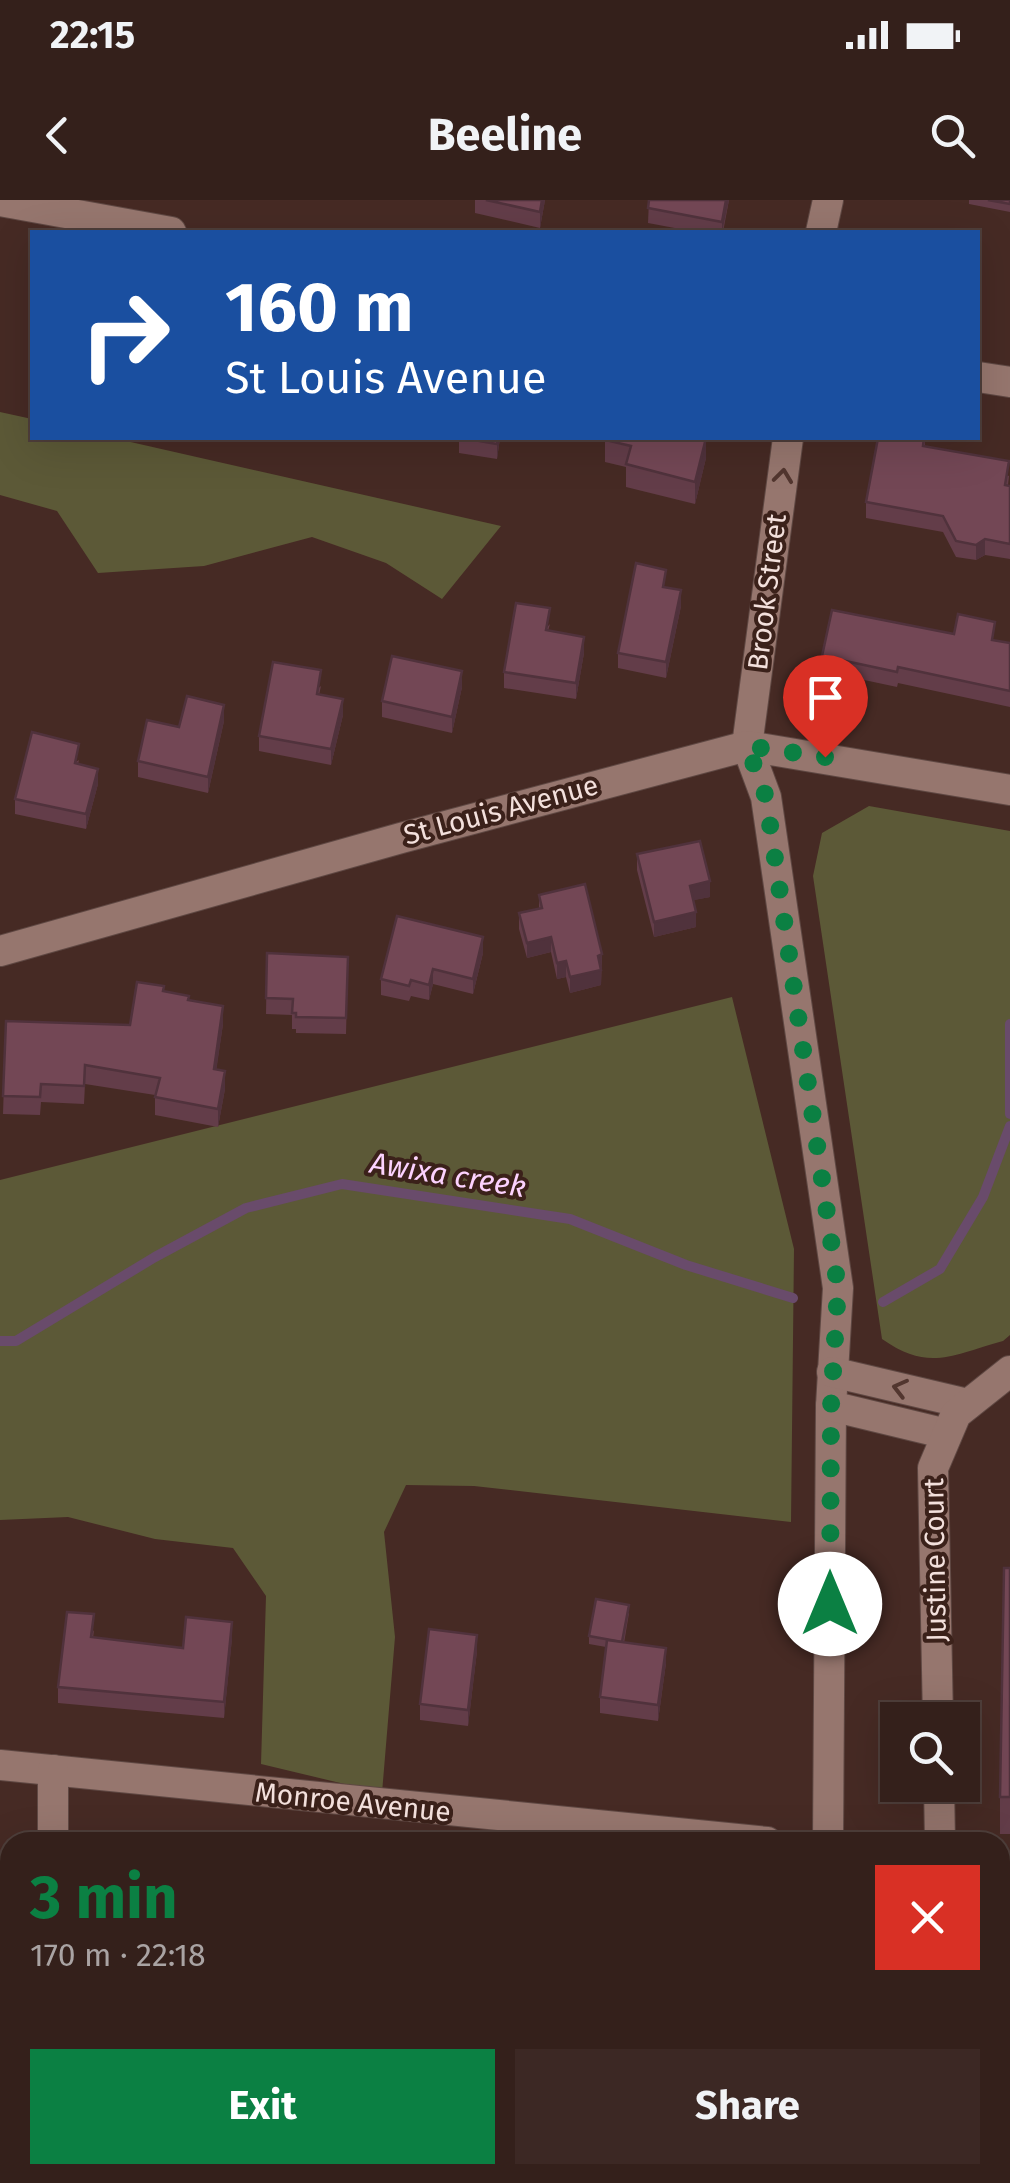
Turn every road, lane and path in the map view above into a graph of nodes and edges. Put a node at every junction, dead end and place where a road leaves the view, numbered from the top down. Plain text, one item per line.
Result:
1 (828, 200) edge
2 (0, 201) edge
3 (161, 230) edge
4 (822, 230) edge
5 (980, 377) edge
6 (1010, 382) edge
7 (788, 440) edge
8 (747, 746) junction
9 (1010, 790) edge
10 (0, 951) edge
11 (1010, 1371) edge
12 (832, 1372) junction
13 (968, 1404) junction
14 (831, 1406) junction
15 (947, 1434) junction
16 (938, 1702) edge
17 (0, 1765) edge
18 (53, 1770) junction
19 (939, 1802) edge
20 (53, 1832) edge
21 (667, 1832) edge
22 (828, 1832) edge
23 (940, 1832) edge

1 - 4 street
2 - 3 street
5 - 6 street
8 -> 7 street, Brook Street
8 - 9 street, St Louis Avenue
8 - 10 street, St Louis Avenue
8 - 12 street
11 - 13 street, Justine Court
13 -> 12 street
12 - 14 street
13 - 15 street, Justine Court
14 - 15 street
14 - 22 street
15 - 16 street, Justine Court
17 - 18 street, Monroe Avenue
18 - 20 street
18 - 21 street, Monroe Avenue
19 - 23 street

